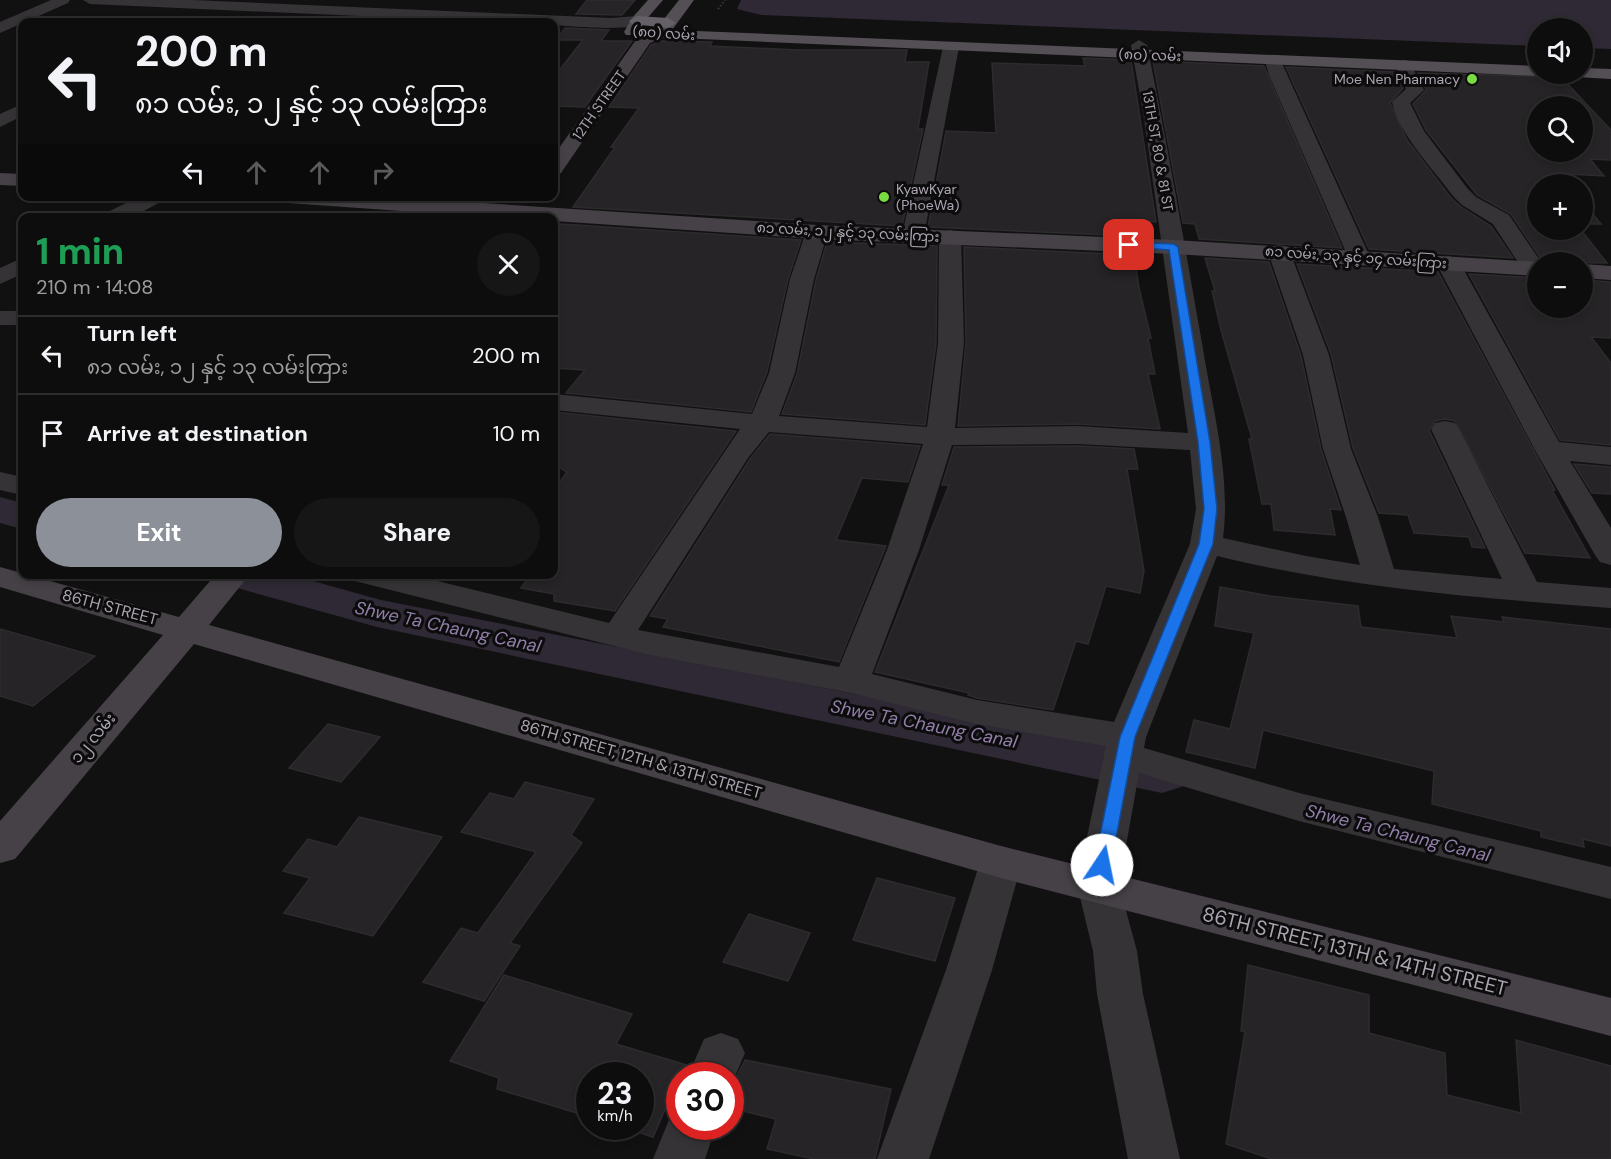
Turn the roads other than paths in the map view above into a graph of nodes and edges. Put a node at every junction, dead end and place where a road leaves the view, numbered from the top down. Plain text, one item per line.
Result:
1 (63, 0) edge
2 (90, 0) edge
3 (399, 0) edge
4 (656, 0) edge
5 (687, 0) edge
6 (215, 3) edge
7 (382, 13) junction
8 (22, 18) edge
9 (190, 18) edge
10 (426, 18) edge
11 (18, 20) edge
12 (558, 22) edge
13 (0, 28) edge
14 (648, 30) junction
15 (951, 47) junction
16 (1140, 50) junction
17 (1273, 61) junction
18 (1527, 61) edge
19 (1593, 62) edge
20 (1611, 63) edge
21 (1403, 65) junction
22 (1527, 71) edge
23 (1593, 73) edge
24 (1611, 74) edge
25 (18, 102) edge
26 (0, 121) edge
27 (558, 163) edge
28 (147, 201) edge
29 (394, 201) edge
30 (526, 209) edge
31 (124, 213) edge
32 (817, 232) junction
33 (913, 236) junction
34 (950, 237) junction
35 (1174, 247) junction
36 (1279, 252) junction
37 (1359, 257) junction
38 (1527, 257) edge
39 (1448, 263) junction
40 (18, 267) edge
41 (1527, 268) edge
42 (1593, 272) edge
43 (1611, 273) edge
44 (0, 277) edge
45 (0, 318) edge
46 (18, 318) edge
47 (558, 402) edge
48 (762, 423) junction
49 (1445, 429) dead end
50 (940, 436) junction
51 (1204, 442) junction
52 (1549, 450) junction
53 (1611, 456) edge
54 (0, 481) edge
55 (18, 485) edge
56 (1206, 544) junction
57 (1611, 555) edge
58 (0, 577) edge
59 (1380, 578) junction
60 (388, 579) edge
61 (227, 582) edge
62 (1525, 591) junction
63 (1611, 598) edge
64 (186, 628) junction
65 (618, 635) junction
66 (851, 681) junction
67 (1125, 746) junction
68 (0, 848) edge
69 (1001, 862) junction
70 (1611, 884) edge
71 (1098, 885) junction
72 (1611, 1017) edge
73 (686, 1140) edge
74 (679, 1159) edge
75 (903, 1159) edge
76 (1154, 1159) edge

1 - 8 street
2 - 6 street
3 - 7 street
4 - 14 main road, 12TH STREET
5 - 14 main road, 12TH STREET
6 - 7 street
6 - 9 street
7 - 10 street
11 - 13 street
12 - 14 street, (၈၀) လမ်း
14 - 15 main road, (၈၀) လမ်း
14 - 16 main road, (၈၀) လမ်း
14 - 27 street, 12TH STREET
15 - 16 main road, (၈၀) လမ်း
15 - 33 street
16 - 17 main road, (၈၀) လမ်း
16 - 18 main road, (၈၀) လမ်း
16 - 35 street, 13TH ST, 80 & 81 ST
17 - 21 main road, (၈၀) လမ်း
17 - 37 street
19 - 20 main road
21 - 22 main road, (၈၀) လမ်း
21 - 38 street
23 - 24 main road
25 - 26 street
28 - 31 street
29 - 30 street, ၈၁ လမ်း, ၁၂ နှင့် ၁၃ လမ်းကြား
30 - 32 street, ၈၁ လမ်း, ၁၂ နှင့် ၁၃ လမ်းကြား
32 - 33 street, ၈၁ လမ်း, ၁၂ နှင့် ၁၃ လမ်းကြား
32 - 48 street
33 - 34 street, ၈၁ လမ်း, ၁၂ နှင့် ၁၃ လမ်းကြား
34 - 35 street, ၈၁ လမ်း, ၁၂ နှင့် ၁၃ လမ်းကြား
34 - 50 street
35 - 36 street, ၈၁ လမ်း, ၁၃ နှင့် ၁၄ လမ်းကြား
35 - 51 street, 13TH ST, 80 & 81 ST
36 - 37 street, ၈၁ လမ်း, ၁၃ နှင့် ၁၄ လမ်းကြား
36 - 59 street
37 - 39 street, ၈၁ လမ်း, ၁၃ နှင့် ၁၄ လမ်းကြား
39 - 41 street, ၈၁ လမ်း, ၁၃ နှင့် ၁၄ လမ်းကြား
39 - 52 street
40 - 44 street
42 - 43 street
45 - 46 street
47 - 48 street
48 - 50 street
48 - 65 street
49 - 62 street
50 - 51 street
50 - 66 street
51 - 56 street, 13TH ST, 80 & 81 ST
52 - 53 street
52 - 57 street
54 - 55 street
56 - 59 street
56 - 67 street, 13TH ST, 80 & 81 ST
58 - 64 street, 86TH STREET
59 - 62 street
60 - 65 street
61 - 64 street
62 - 63 street
64 - 68 street, ၁၂ လမ်း
64 - 69 street, 86TH STREET, 12TH & 13TH STREET
65 - 66 street
66 - 67 street
67 - 70 street
67 - 71 street, 13TH ST, 80 & 81 ST
69 - 71 street, 86TH STREET, 12TH & 13TH STREET
69 - 75 street
71 - 72 street, 86TH STREET, 13TH & 14TH STREET
71 - 76 street
73 - 74 street

